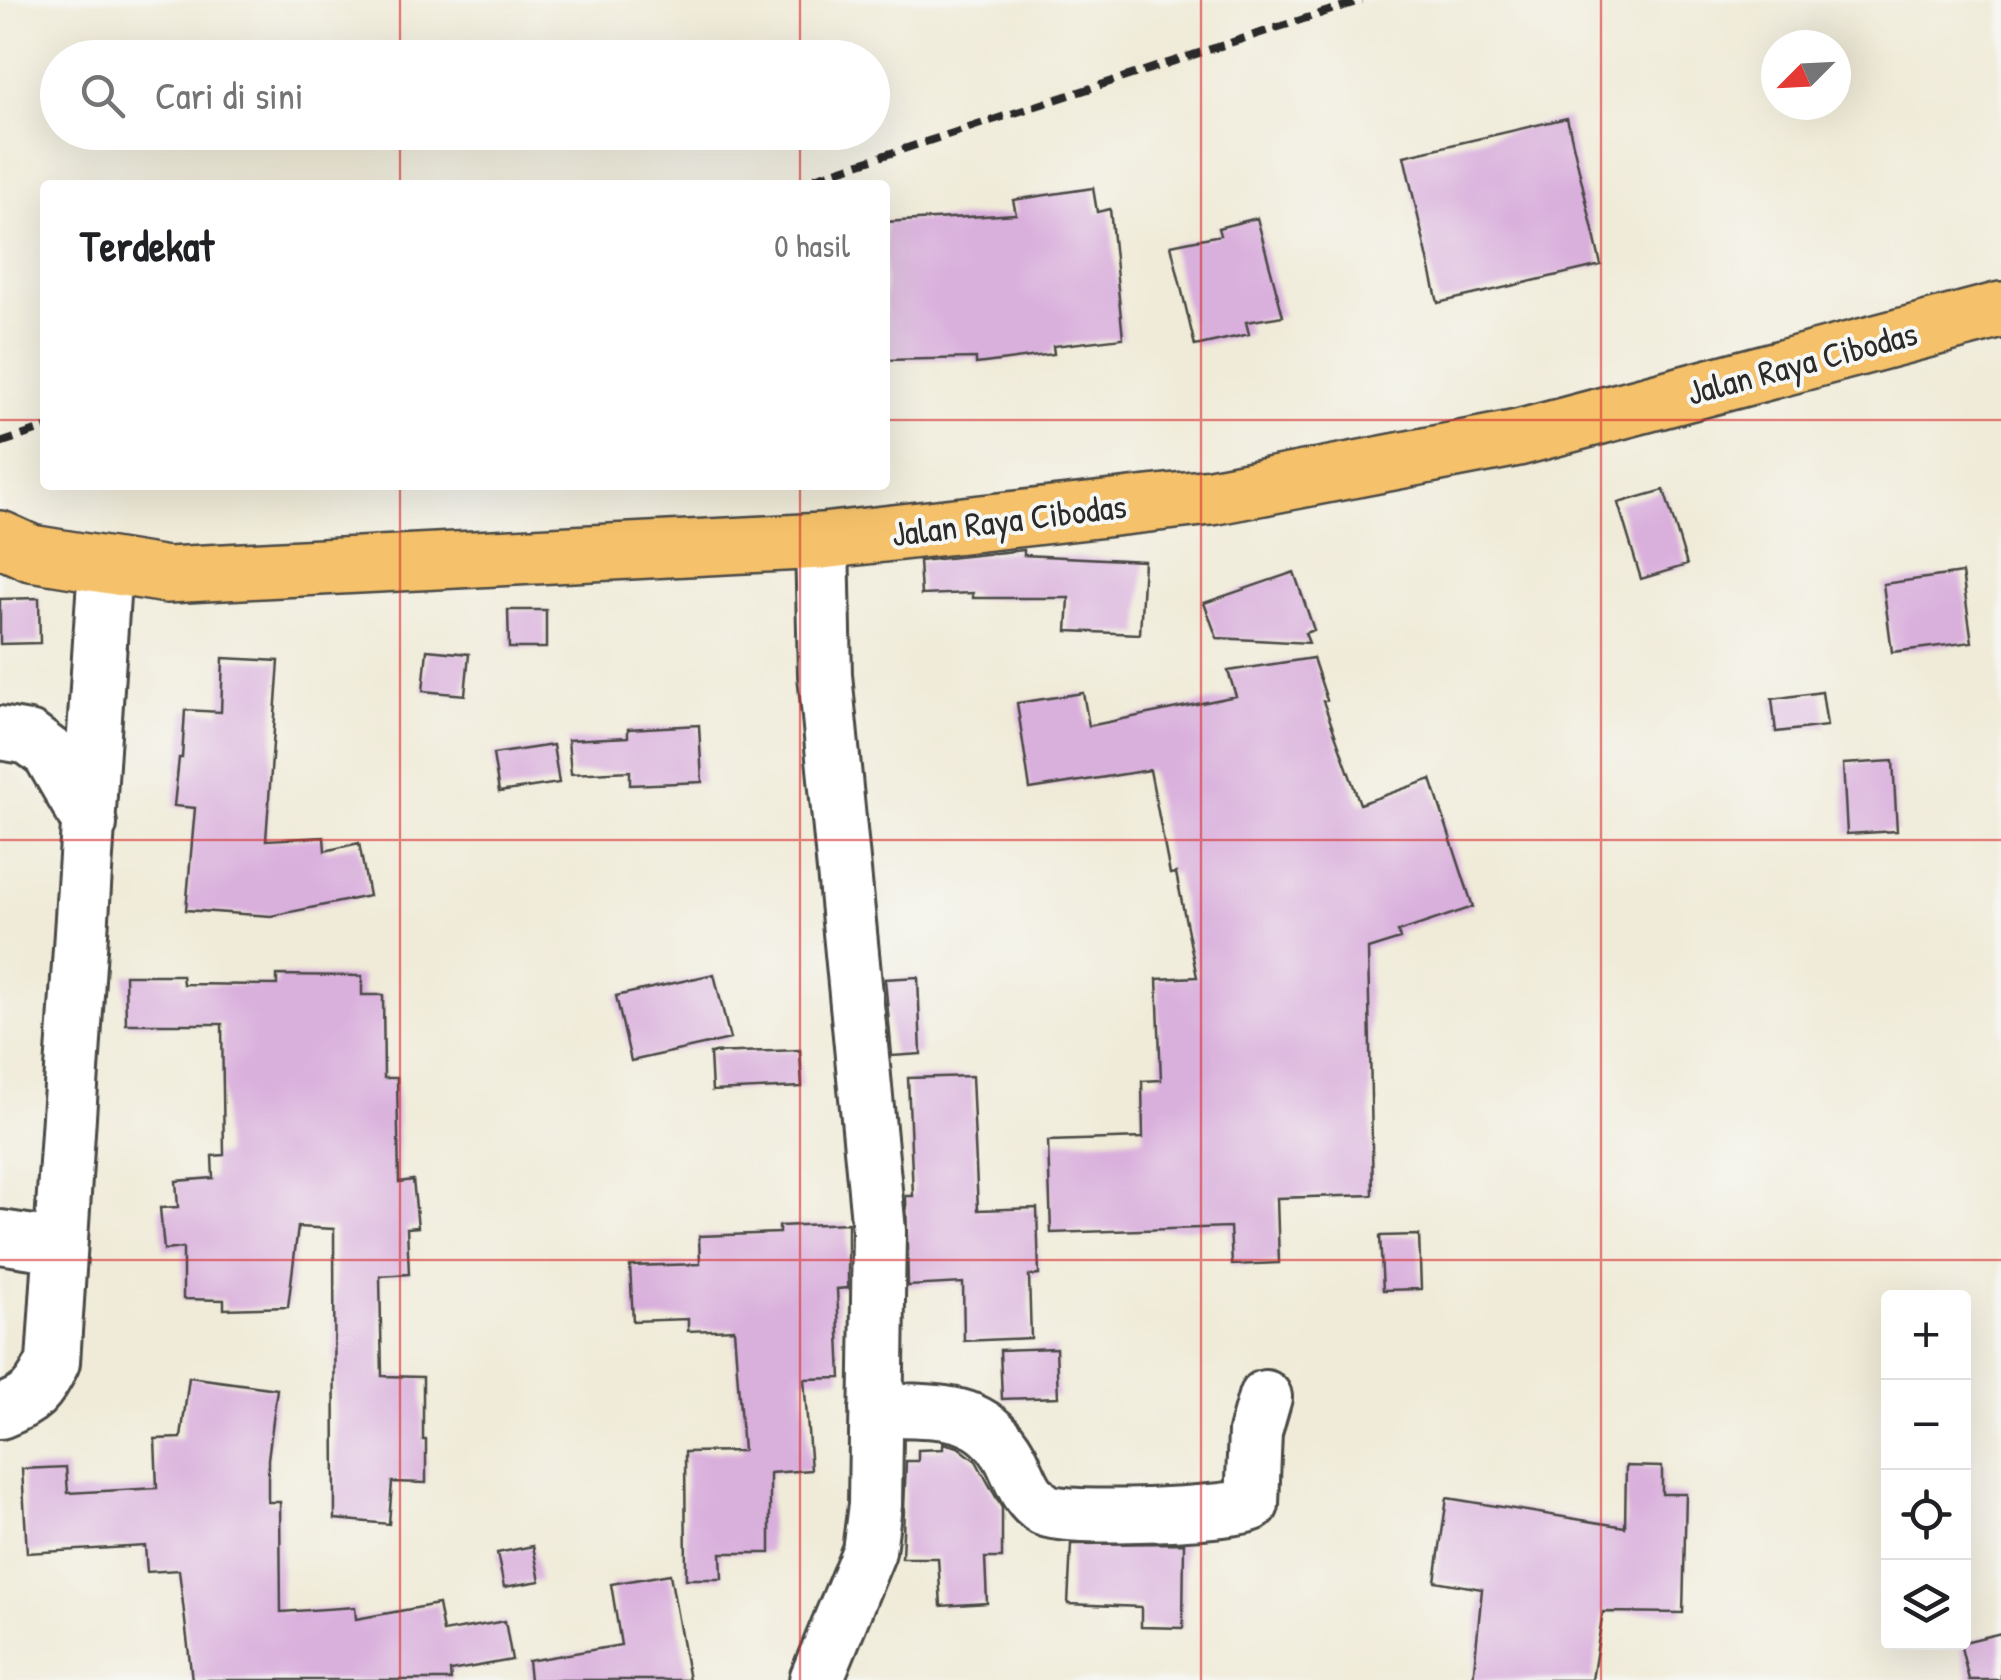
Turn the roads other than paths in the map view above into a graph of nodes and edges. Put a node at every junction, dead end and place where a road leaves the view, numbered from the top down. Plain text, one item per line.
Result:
1 (2001, 310) edge
2 (822, 542) junction
3 (3, 543) edge
4 (105, 565) junction
5 (0, 733) edge
6 (90, 824) junction
7 (0, 1237) edge
8 (60, 1246) junction
9 (1265, 1397) dead end
10 (876, 1409) junction
11 (0, 1412) edge
12 (816, 1680) edge

1 - 2 highway, Jalan Raya Cibodas
2 - 4 highway, Jalan Raya Cibodas
2 - 10 street
3 - 4 highway, Jalan Raya Cibodas
4 - 6 street
5 - 6 street
6 - 8 street
7 - 8 street
8 - 11 street
9 - 10 street
10 - 12 street

